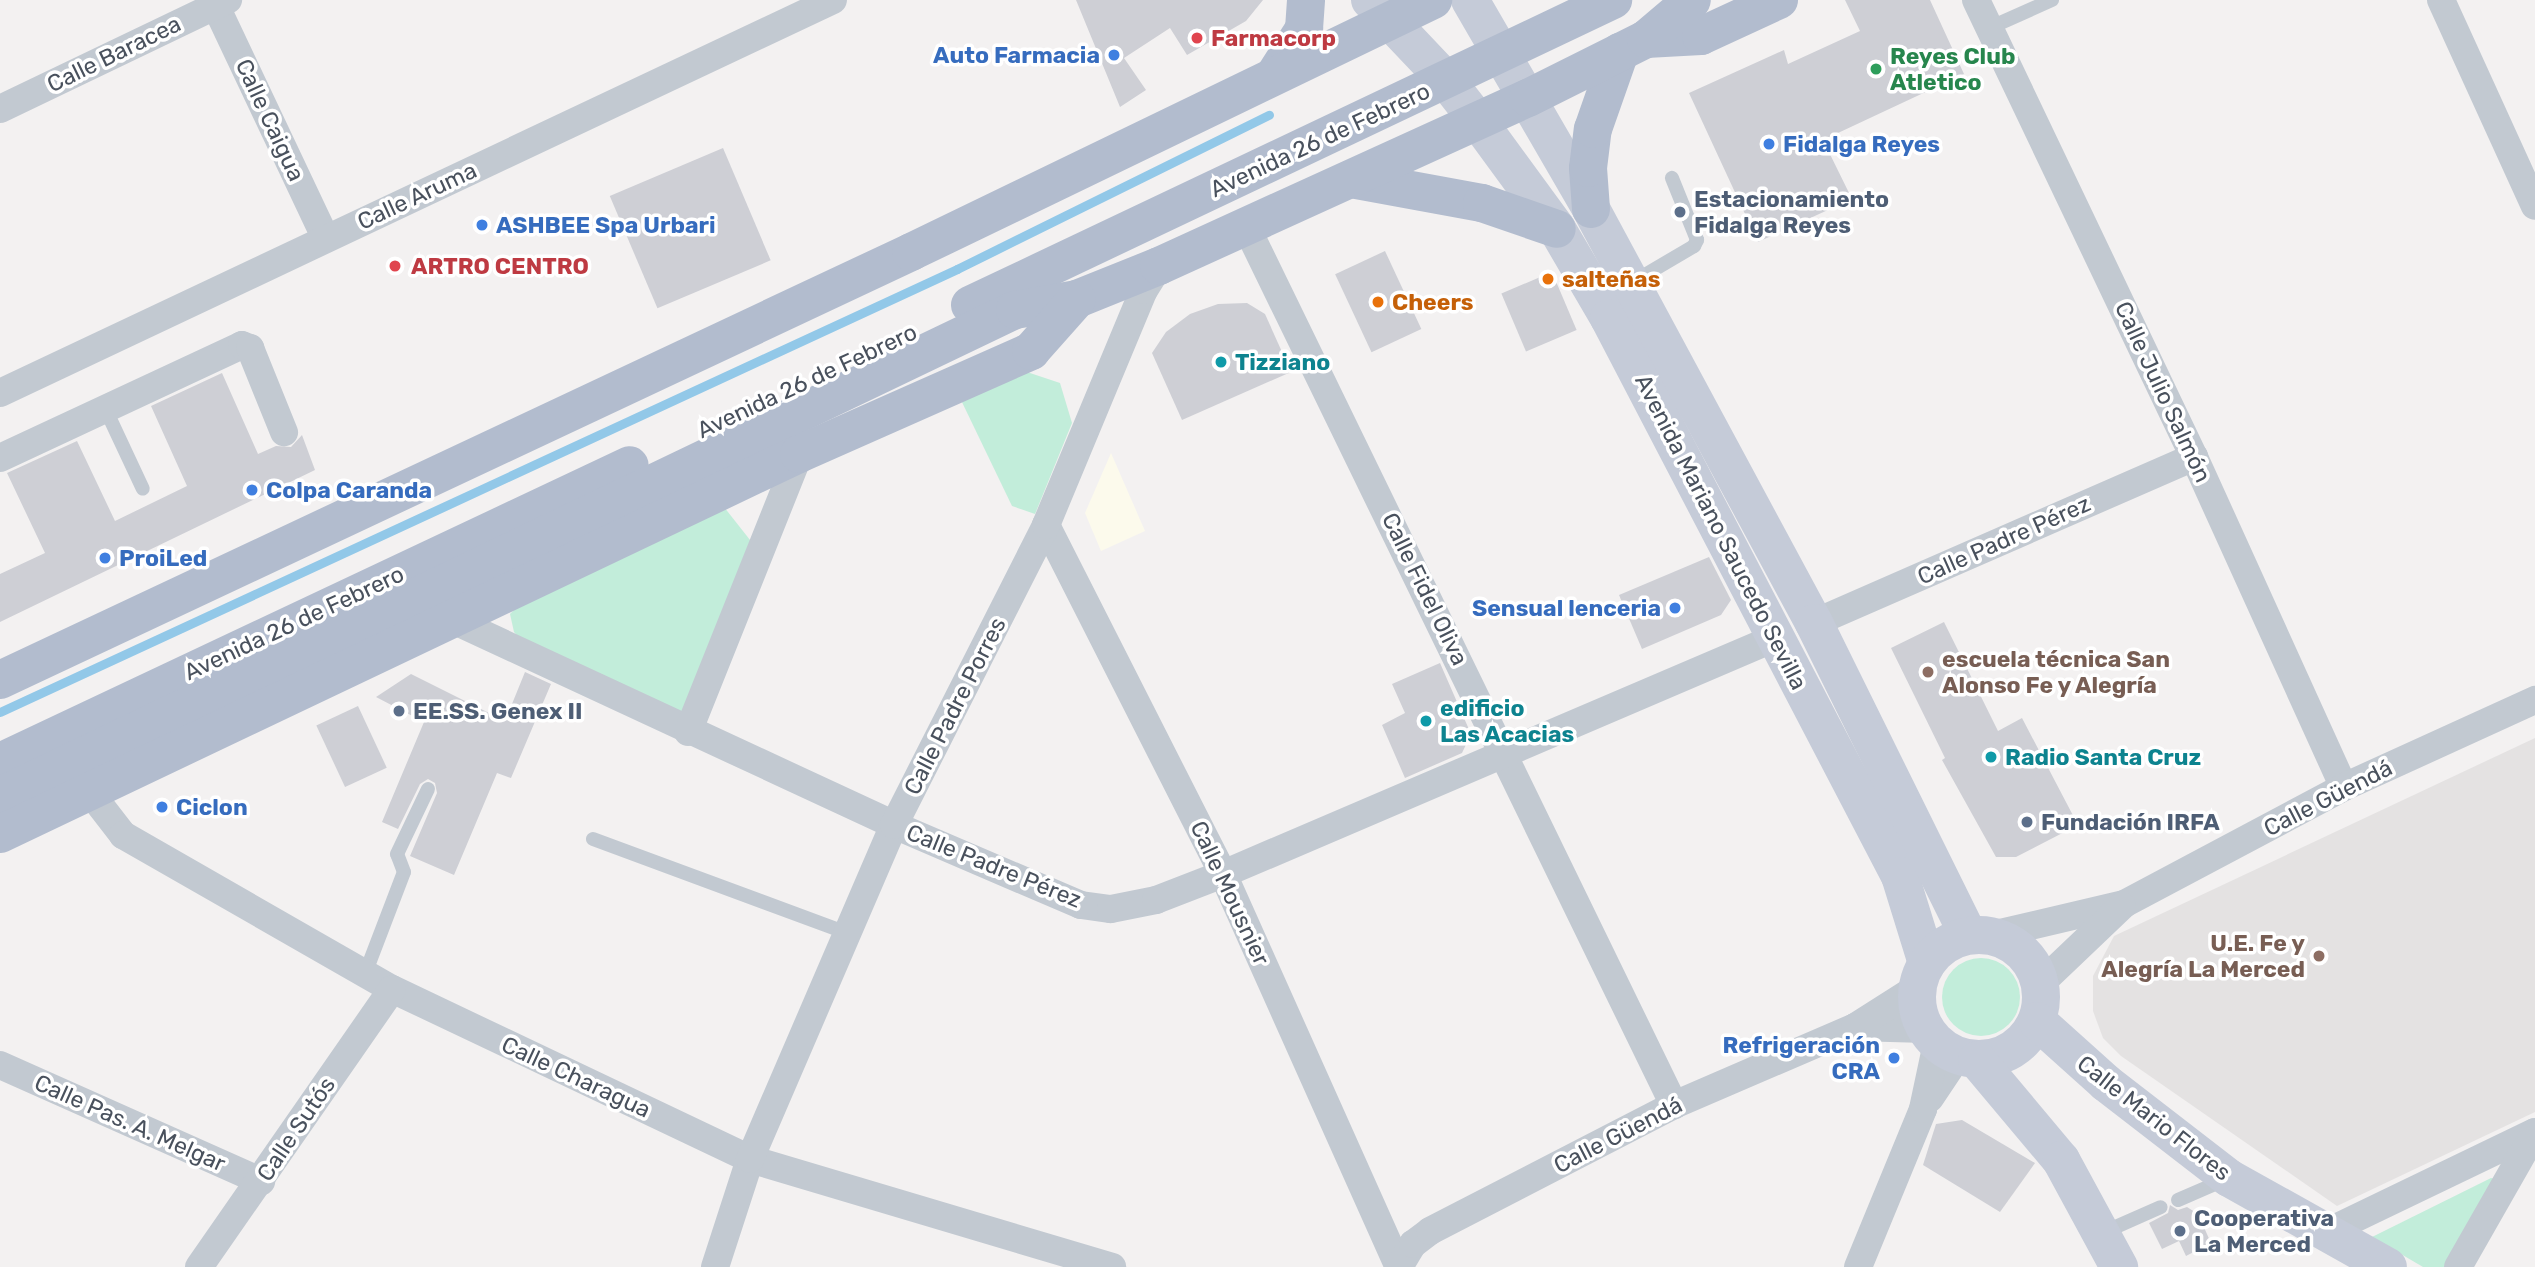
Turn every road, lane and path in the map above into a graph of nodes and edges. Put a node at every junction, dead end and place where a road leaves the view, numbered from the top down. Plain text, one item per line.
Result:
1 (833, 0) edge
2 (1306, 0) edge
3 (1433, 0) edge
4 (1470, 0) edge
5 (1613, 0) edge
6 (1692, 0) edge
7 (1779, 0) edge
8 (1976, 0) edge
9 (2052, 0) edge
10 (2441, 0) edge
11 (219, 2) edge
12 (1381, 10) edge
13 (1989, 28) junction
14 (1633, 46) junction
15 (1501, 52) junction
16 (1274, 76) junction
17 (1446, 80) junction
18 (1528, 98) junction
19 (0, 109) edge
20 (1478, 121) junction
21 (1672, 178) dead end
22 (1351, 179) junction
23 (2535, 206) edge
24 (1591, 209) junction
25 (1245, 226) junction
26 (1557, 229) junction
27 (326, 239) junction
28 (1159, 266) junction
29 (1631, 283) junction
30 (1077, 299) junction
31 (0, 393) edge
32 (105, 408) junction
33 (284, 432) dead end
34 (799, 454) junction
35 (2194, 457) junction
36 (0, 458) edge
37 (741, 482) junction
38 (143, 489) dead end
39 (628, 495) junction
40 (1046, 525) junction
41 (455, 621) junction
42 (1814, 623) junction
43 (1775, 638) junction
44 (0, 680) edge
45 (2535, 700) edge
46 (688, 732) junction
47 (1505, 752) junction
48 (0, 762) edge
49 (2344, 788) junction
50 (428, 789) dead end
51 (89, 791) junction
52 (0, 796) edge
53 (894, 825) junction
54 (0, 834) edge
55 (593, 839) dead end
56 (1223, 874) junction
57 (2124, 904) junction
58 (847, 933) junction
59 (1980, 935) junction
60 (365, 974) junction
61 (1922, 975) junction
62 (392, 989) junction
63 (2039, 1002) junction
64 (1855, 1027) junction
65 (1949, 1047) junction
66 (0, 1065) edge
67 (1674, 1105) junction
68 (2535, 1132) edge
69 (750, 1159) junction
70 (2229, 1178) junction
71 (261, 1181) junction
72 (2178, 1200) dead end
73 (2161, 1207) dead end
74 (2325, 1233) junction
75 (2101, 1234) junction
76 (200, 1267) edge
77 (715, 1267) edge
78 (1112, 1267) edge
79 (1399, 1267) edge
80 (1858, 1267) edge
81 (2119, 1267) edge
82 (2388, 1267) edge
83 (2458, 1267) edge

1 - 27 street, Calle Aruma
2 - 16 main road
3 - 12 main road
4 - 15 street, Avenida Mariano Saucedo Sevilla
5 - 15 main road, Avenida 26 de Febrero
6 - 14 main road, Avenida 26 de Febrero
7 - 14 main road, Avenida 26 de Febrero
8 - 13 street, Calle Julio Salmón
9 - 13 lane
10 - 23 street
11 - 19 street, Calle Baracea
11 - 27 street, Calle Caigua
12 - 16 main road
12 - 17 street, Avenida Mariano Saucedo Sevilla
13 - 35 street, Calle Julio Salmón
14 - 18 main road, Avenida 26 de Febrero
14 - 24 main road
15 - 17 main road, Avenida 26 de Febrero
15 - 18 street, Avenida Mariano Saucedo Sevilla
16 - 44 main road
17 - 20 street, Avenida Mariano Saucedo Sevilla
17 - 48 main road, Avenida 26 de Febrero
18 - 20 main road, Avenida 26 de Febrero
18 - 24 street, Avenida Mariano Saucedo Sevilla
20 - 22 main road, Avenida 26 de Febrero
20 - 26 street, Avenida Mariano Saucedo Sevilla
21 - 29 lane
22 - 25 main road, Avenida 26 de Febrero
22 - 26 main road
24 - 29 street, Avenida Mariano Saucedo Sevilla
25 - 28 main road, Avenida 26 de Febrero
25 - 47 street, Calle Fidel Oliva
26 - 43 street, Avenida Mariano Saucedo Sevilla
27 - 31 street, Calle Aruma
28 - 30 main road, Avenida 26 de Febrero
28 - 40 street, Calle Padre Porres
29 - 42 street, Avenida Mariano Saucedo Sevilla
30 - 34 main road, Avenida 26 de Febrero
30 - 39 main road, Avenida 26 de Febrero
32 - 33 street
32 - 36 street
32 - 38 lane
34 - 37 main road, Avenida 26 de Febrero
34 - 46 street
35 - 42 street, Calle Padre Pérez
35 - 49 street, Calle Julio Salmón
37 - 39 main road
37 - 41 main road, Avenida 26 de Febrero
39 - 52 main road, Avenida 26 de Febrero
40 - 53 street, Calle Padre Porres
40 - 56 street, Calle Mousnier
41 - 46 street, Calle Padre Pérez
41 - 51 main road, Avenida 26 de Febrero
42 - 59 street, Avenida Mariano Saucedo Sevilla
43 - 47 street, Calle Padre Pérez
43 - 61 street, Avenida Mariano Saucedo Sevilla
45 - 49 street, Calle Güendá
46 - 53 street, Calle Padre Pérez
47 - 56 street, Calle Padre Pérez
47 - 67 street, Calle Fidel Oliva
49 - 57 street, Calle Güendá
50 - 60 lane
51 - 54 main road, Avenida 26 de Febrero
51 - 60 street, Calle Charagua
53 - 56 street, Calle Padre Pérez
53 - 58 street, Calle Padre Porres
55 - 58 lane
56 - 79 street, Calle Mousnier
57 - 59 street, Calle Güendá
57 - 63 street, Calle Güendá
58 - 69 street, Calle Padre Porres
59 - 61 street
59 - 63 street
60 - 62 street, Calle Charagua
61 - 64 street, Calle Güendá
61 - 65 street
62 - 69 street, Calle Charagua
62 - 71 street, Calle Sutós
63 - 65 street
63 - 70 street, Calle Mario Flores
64 - 65 street, Calle Güendá
64 - 67 street, Calle Güendá
65 - 75 street
65 - 80 street
66 - 71 street, Calle Pas. A. Melgar
67 - 79 street, Calle Güendá
68 - 74 street
68 - 83 street
69 - 77 street, Calle Padre Porres
69 - 78 street, Calle Charagua
70 - 72 lane
70 - 74 street, Calle Mario Flores
71 - 76 street, Calle Sutós
73 - 75 lane
74 - 82 street, Calle Mario Flores
75 - 81 street

